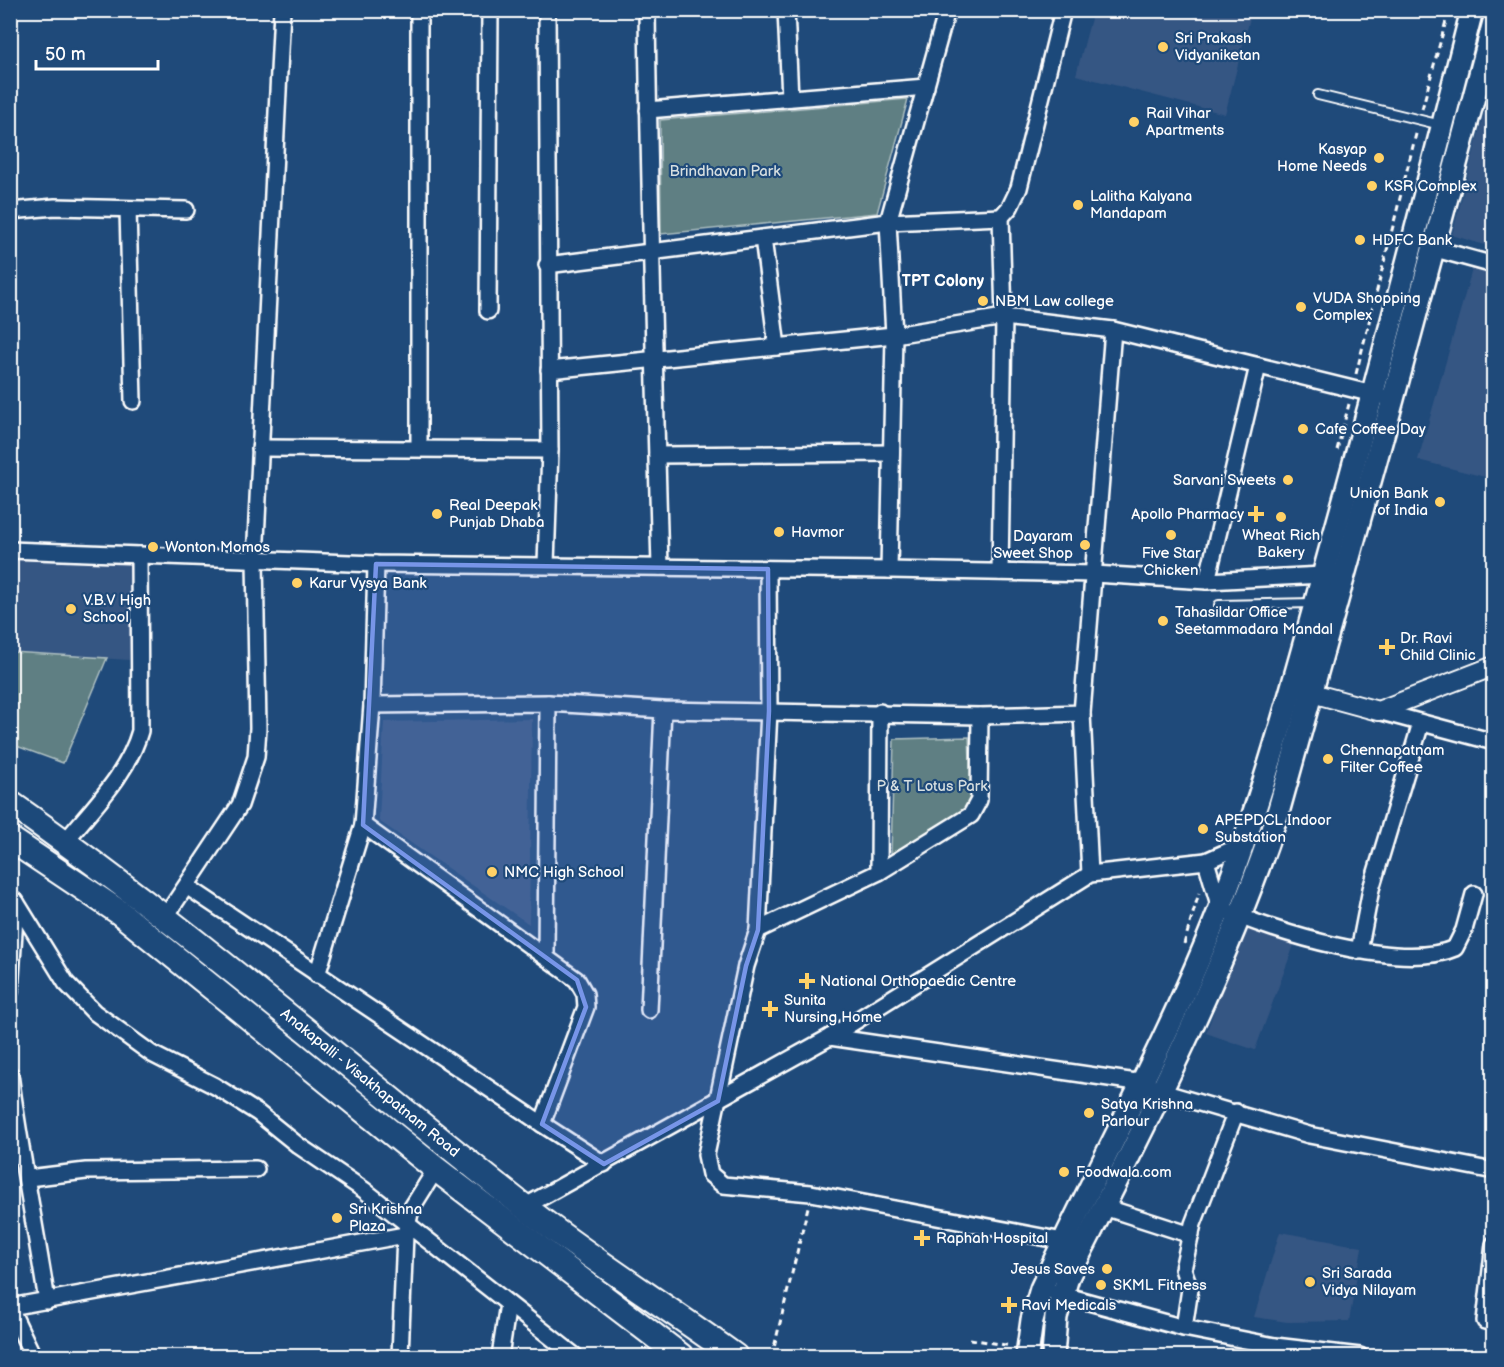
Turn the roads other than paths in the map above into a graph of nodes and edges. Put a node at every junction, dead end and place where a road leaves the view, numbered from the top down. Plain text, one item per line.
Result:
1 (282, 10) edge
2 (419, 10) edge
3 (490, 10) edge
4 (547, 10) edge
5 (647, 10) edge
6 (786, 10) edge
7 (946, 10) edge
8 (1063, 10) edge
9 (1472, 10) edge
10 (1494, 22) edge
11 (926, 87) junction
12 (1318, 95) dead end
13 (790, 98) junction
14 (648, 110) junction
15 (1443, 126) junction
16 (128, 209) junction
17 (186, 210) dead end
18 (10, 211) edge
19 (1001, 217) junction
20 (888, 222) junction
21 (763, 238) junction
22 (1432, 248) junction
23 (649, 252) junction
24 (547, 265) junction
25 (1494, 265) edge
26 (488, 311) dead end
27 (1004, 317) junction
28 (1113, 330) junction
29 (894, 335) junction
30 (777, 347) junction
31 (655, 359) junction
32 (1258, 366) junction
33 (549, 370) junction
34 (1383, 396) junction
35 (133, 401) dead end
36 (260, 448) junction
37 (419, 448) junction
38 (550, 450) junction
39 (891, 453) junction
40 (657, 455) junction
41 (10, 550) edge
42 (139, 555) junction
43 (255, 560) junction
44 (376, 564) junction
45 (546, 564) junction
46 (660, 567) junction
47 (768, 568) junction
48 (889, 570) junction
49 (1000, 572) junction
50 (1094, 574) junction
51 (1334, 577) junction
52 (1207, 580) junction
53 (1316, 603) junction
54 (1219, 605) dead end
55 (1494, 666) edge
56 (1312, 693) junction
57 (548, 703) junction
58 (372, 705) junction
59 (663, 710) junction
60 (769, 711) junction
61 (1378, 711) junction
62 (880, 712) junction
63 (1082, 713) junction
64 (980, 716) junction
65 (1421, 723) junction
66 (1494, 742) edge
67 (10, 803) edge
68 (363, 825) junction
69 (10, 839) edge
70 (65, 842) junction
71 (1242, 845) junction
72 (1205, 861) junction
73 (879, 872) junction
74 (1090, 874) junction
75 (188, 886) junction
76 (1474, 894) dead end
77 (13, 901) edge
78 (1229, 912) junction
79 (164, 919) junction
80 (758, 930) junction
81 (1359, 951) junction
82 (546, 956) junction
83 (317, 975) junction
84 (10, 992) edge
85 (649, 1010) dead end
86 (830, 1037) junction
87 (10, 1074) edge
88 (1153, 1088) junction
89 (718, 1101) junction
90 (1236, 1112) junction
91 (542, 1124) junction
92 (604, 1164) junction
93 (436, 1168) junction
94 (256, 1169) dead end
95 (1494, 1171) edge
96 (28, 1178) junction
97 (524, 1207) junction
98 (1104, 1207) junction
99 (406, 1231) junction
100 (1191, 1235) junction
101 (1063, 1241) junction
102 (1494, 1244) edge
103 (1051, 1292) junction
104 (47, 1301) junction
105 (508, 1304) junction
106 (10, 1307) edge
107 (1485, 1322) dead end
108 (1184, 1328) junction
109 (1017, 1350) edge
110 (1274, 1351) edge
111 (33, 1356) edge
112 (400, 1356) edge
113 (500, 1356) edge
114 (575, 1356) edge
115 (681, 1356) edge
116 (735, 1356) edge
117 (1053, 1356) edge
118 (1360, 1356) edge

1 - 36 street
2 - 37 street
3 - 26 street
4 - 24 street
5 - 14 street
6 - 13 street
7 - 11 street
8 - 19 street
9 - 15 main road
10 - 22 main road
11 - 13 street
11 - 20 street
12 - 15 lane
13 - 14 street
14 - 23 street
15 - 34 main road
16 - 17 street
16 - 18 street
16 - 35 street
19 - 20 street
19 - 27 street
20 - 21 street
20 - 29 street
21 - 23 street
21 - 30 street
22 - 25 street
22 - 34 main road
23 - 24 street
23 - 31 street
24 - 33 street
27 - 28 street
27 - 29 street
27 - 49 street
28 - 32 street
28 - 50 street
29 - 30 street
29 - 39 street
30 - 31 street
31 - 33 street
31 - 40 street
32 - 34 street
32 - 52 street
33 - 38 street
34 - 51 main road
36 - 37 street
36 - 43 street
37 - 38 street
38 - 45 street
39 - 40 street
39 - 48 street
40 - 46 street
41 - 42 street
42 - 43 street
42 - 70 street
43 - 44 street
43 - 75 street
44 - 45 street
44 - 58 street
45 - 46 street
46 - 47 street
47 - 48 street
47 - 60 street
48 - 49 street
49 - 50 street
50 - 52 street
50 - 63 street
51 - 52 street
51 - 53 main road
51 - 56 main road
53 - 54 lane
53 - 71 main road
55 - 61 street
56 - 61 street
56 - 78 main road
57 - 58 street
57 - 59 street
57 - 82 street
58 - 68 street
59 - 60 street
59 - 85 street
60 - 62 street
60 - 80 street
61 - 65 street
62 - 64 street
62 - 73 street
63 - 64 street
63 - 74 street
64 - 73 street
65 - 66 street
65 - 81 street
67 - 70 main road, Anakapalli - Visakhapatnam Road
68 - 82 street
68 - 83 street
69 - 93 main road, Anakapalli - Visakhapatnam Road
70 - 79 main road, Anakapalli - Visakhapatnam Road
71 - 72 street
71 - 78 main road
72 - 74 street
72 - 78 street
73 - 80 street
74 - 86 street
75 - 79 street
75 - 83 street
76 - 81 street
77 - 84 street
77 - 99 street
78 - 81 street
78 - 88 main road
79 - 97 main road, Anakapalli - Visakhapatnam Road
80 - 89 street
82 - 91 street
83 - 91 street
86 - 88 street
86 - 89 street
87 - 96 street
88 - 90 street
88 - 98 main road
88 - 101 main road
89 - 92 street
89 - 101 street
90 - 95 street
90 - 100 street
91 - 92 street
92 - 97 street
93 - 99 street
93 - 115 main road, Anakapalli - Visakhapatnam Road
94 - 96 street
96 - 104 street
97 - 116 main road, Anakapalli - Visakhapatnam Road
98 - 100 street
98 - 103 main road
99 - 104 street
99 - 105 street
99 - 112 street
100 - 108 street
101 - 103 main road
102 - 107 street
103 - 108 street
103 - 109 main road
103 - 117 main road
104 - 106 street
105 - 113 street
105 - 114 street
106 - 111 street
108 - 110 street
110 - 118 street

